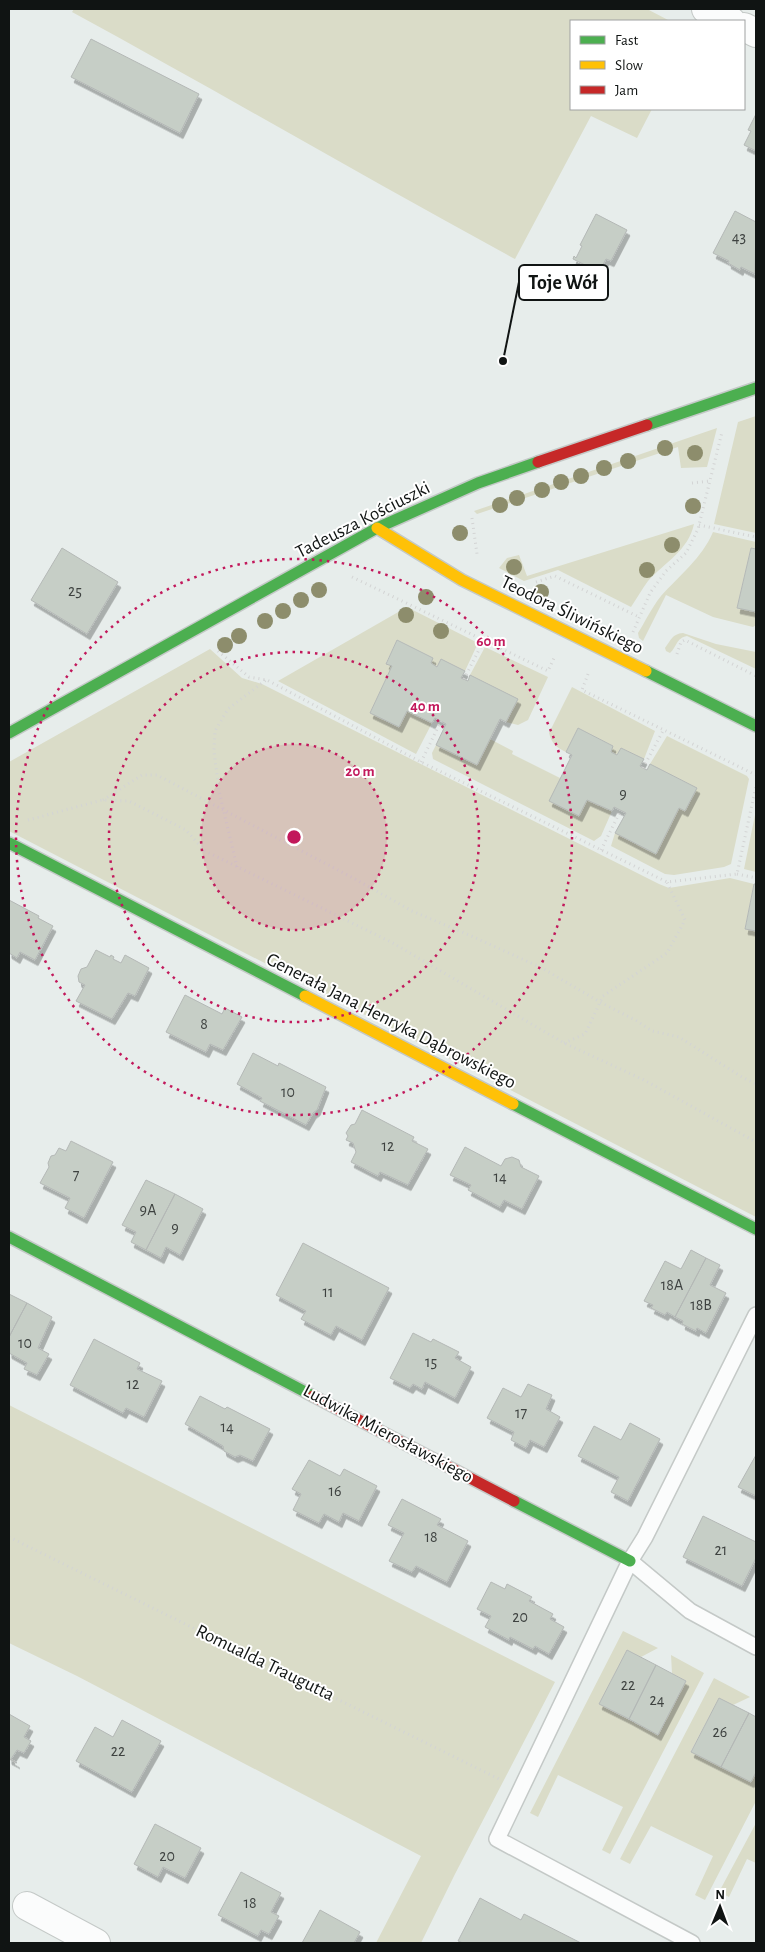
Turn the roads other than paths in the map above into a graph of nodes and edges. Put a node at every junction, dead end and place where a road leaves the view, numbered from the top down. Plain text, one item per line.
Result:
1 (706, 9) edge
2 (729, 20) edge
3 (756, 388) edge
4 (377, 528) junction
5 (756, 726) edge
6 (9, 733) edge
7 (9, 844) edge
8 (756, 1230) edge
9 (9, 1237) edge
10 (756, 1315) edge
11 (630, 1561) junction
12 (756, 1647) edge
13 (27, 1906) dead end
14 (96, 1943) edge
15 (692, 1943) edge

1 - 2 street
3 - 4 street, Tadeusza Kościuszki
4 - 5 street, Teodora Śliwińskiego
4 - 6 street, Tadeusza Kościuszki
7 - 8 street, Generała Jana Henryka Dąbrowskiego
9 - 11 street, Ludwika Mierosławskiego
10 - 11 lane
11 - 12 lane, Ludwika Mierosławskiego
11 - 15 lane
13 - 14 street

